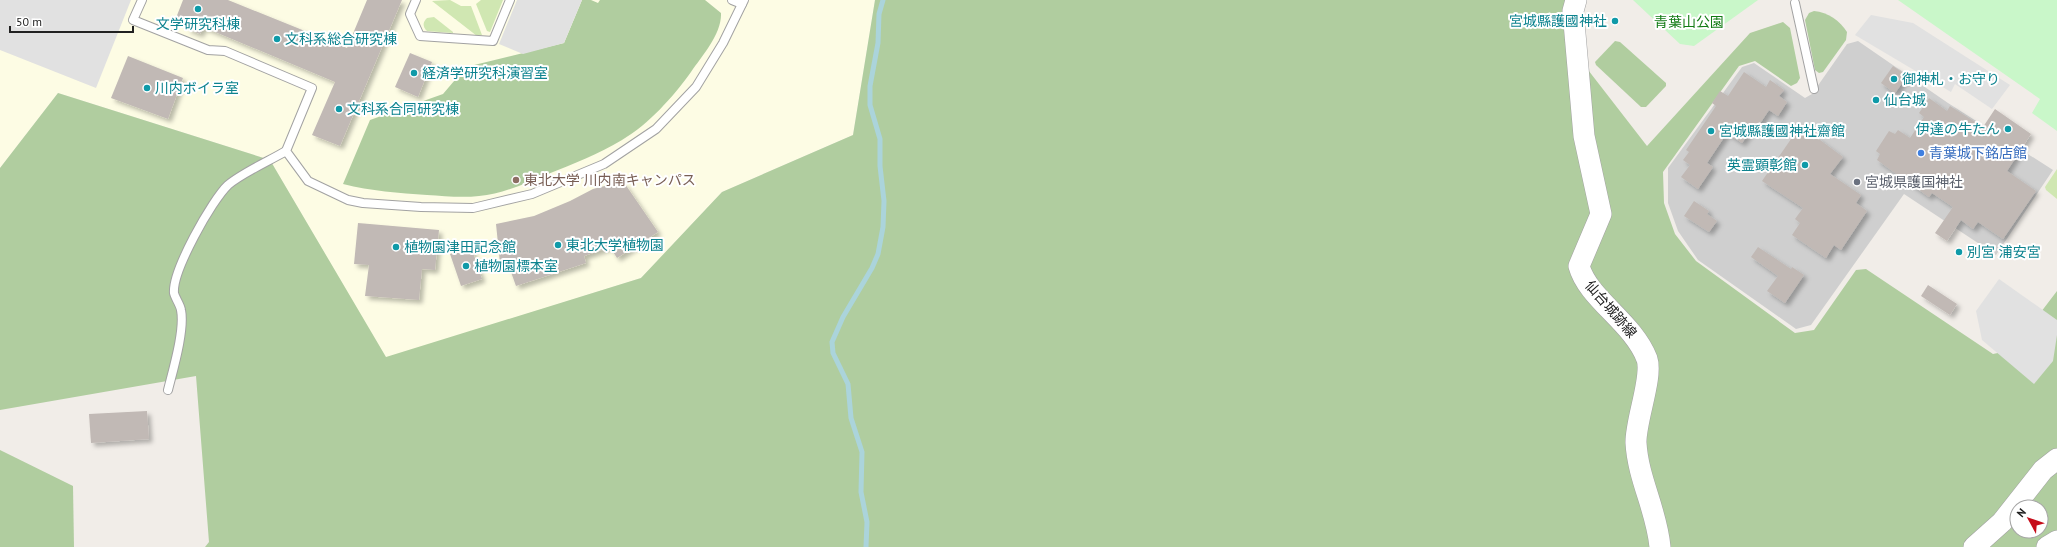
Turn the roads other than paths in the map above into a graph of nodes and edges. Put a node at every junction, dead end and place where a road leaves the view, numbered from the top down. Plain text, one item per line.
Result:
1 (142, 0) edge
2 (416, 0) edge
3 (510, 0) edge
4 (732, 0) edge
5 (1576, 0) edge
6 (743, 2) edge
7 (1795, 3) dead end
8 (1814, 89) dead end
9 (286, 151) junction
10 (168, 390) dead end
11 (2057, 459) edge
12 (2057, 541) edge
13 (1660, 547) edge
14 (1974, 547) edge
15 (2047, 547) edge

1 - 9 lane
2 - 3 lane
4 - 6 lane
5 - 13 street, 仙台城跡線
6 - 9 lane
7 - 8 lane
9 - 10 lane
11 - 14 street
12 - 15 street

